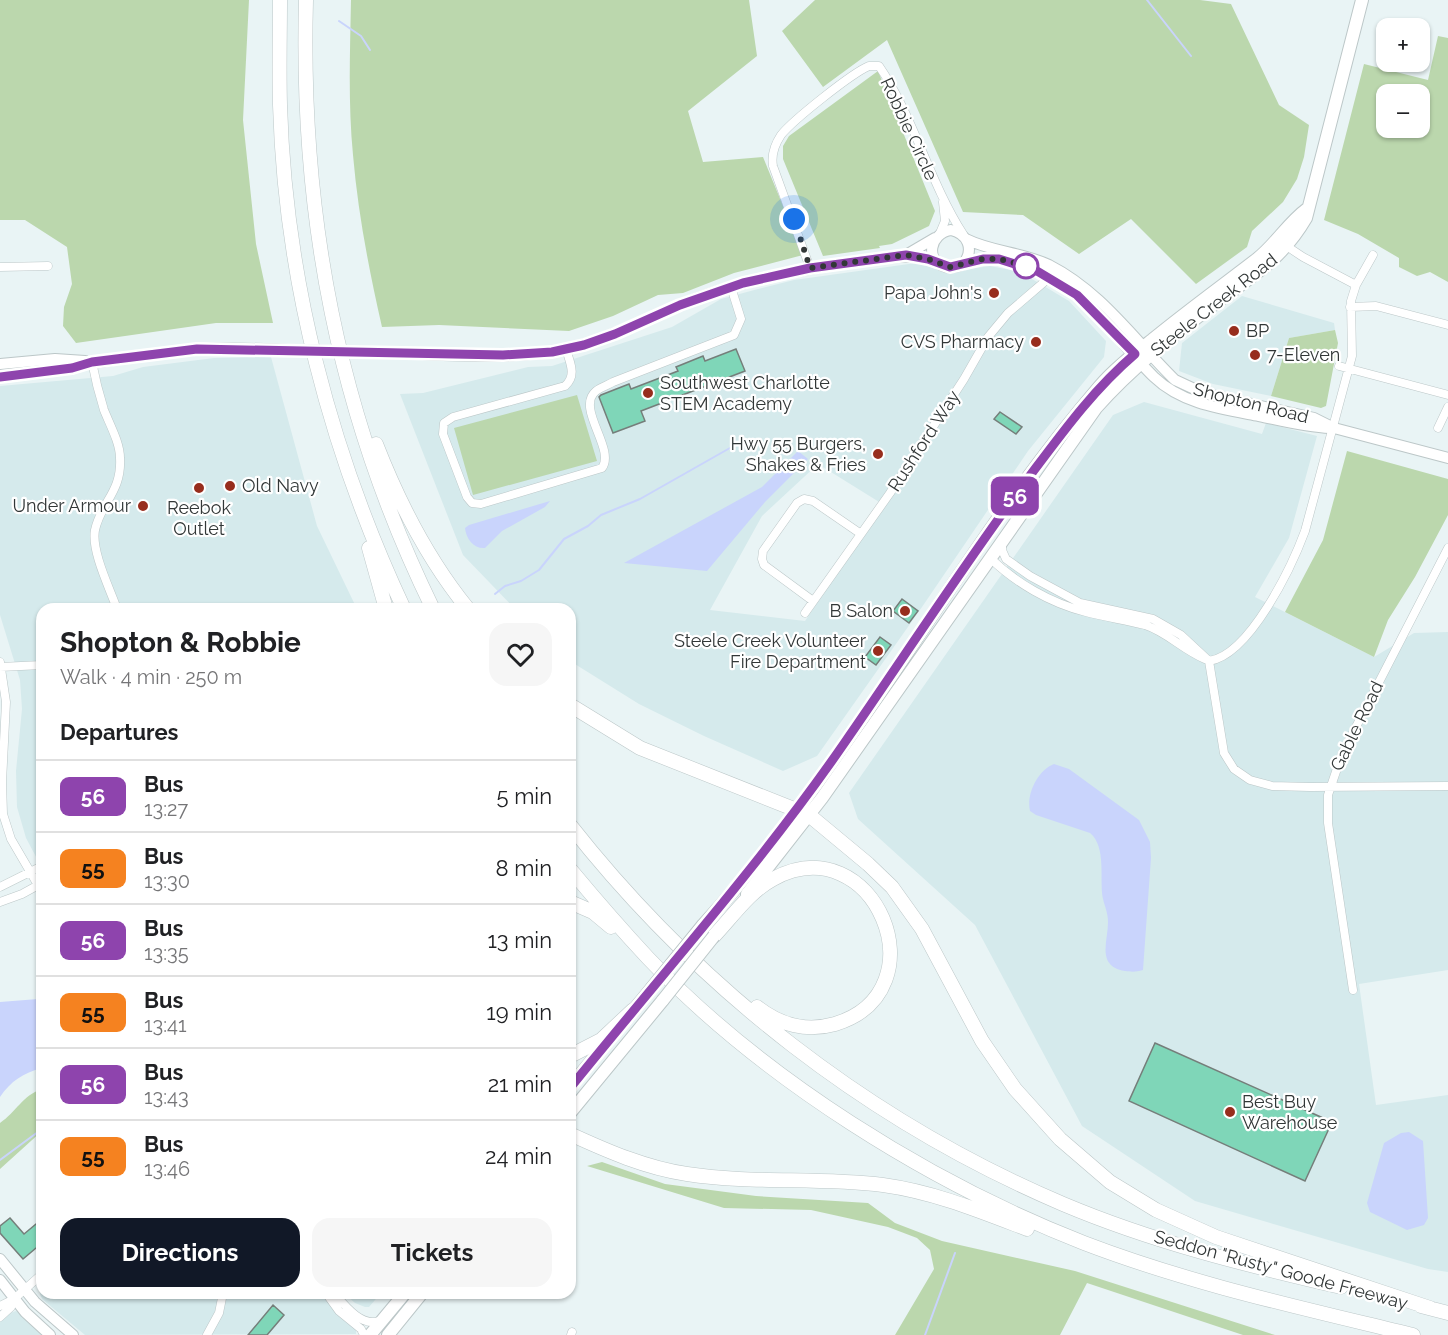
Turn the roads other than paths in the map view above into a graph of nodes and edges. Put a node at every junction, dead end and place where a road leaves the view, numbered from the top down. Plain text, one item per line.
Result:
1 (280, 0) edge
2 (306, 0) edge
3 (1362, 0) edge
4 (943, 202) junction
5 (1307, 208) junction
6 (938, 235) junction
7 (965, 237) junction
8 (1288, 247) junction
9 (906, 255) junction
10 (1373, 255) dead end
11 (936, 261) junction
12 (963, 263) junction
13 (48, 266) dead end
14 (0, 267) edge
15 (810, 268) junction
16 (1050, 277) junction
17 (1356, 285) junction
18 (731, 287) junction
19 (326, 288) junction
20 (1350, 308) junction
21 (1448, 325) edge
22 (566, 349) junction
23 (1142, 354) junction
24 (92, 362) junction
25 (0, 364) edge
26 (1339, 366) dead end
27 (1349, 369) junction
28 (0, 377) edge
29 (1448, 395) edge
30 (1448, 407) edge
31 (1334, 428) junction
32 (1438, 428) dead end
33 (1448, 458) edge
34 (1038, 465) junction
35 (350, 477) junction
36 (861, 534) junction
37 (1002, 540) junction
38 (1448, 549) edge
39 (976, 551) junction
40 (990, 558) junction
41 (813, 601) junction
42 (115, 603) edge
43 (384, 603) edge
44 (401, 603) edge
45 (430, 603) edge
46 (464, 603) edge
47 (806, 613) dead end
48 (926, 649) junction
49 (1209, 661) junction
50 (0, 665) edge
51 (36, 665) edge
52 (576, 709) edge
53 (1448, 786) edge
54 (1330, 788) junction
55 (803, 813) junction
56 (576, 832) edge
57 (36, 870) edge
58 (30, 873) junction
59 (576, 875) edge
60 (36, 881) edge
61 (0, 887) edge
62 (36, 889) edge
63 (0, 902) edge
64 (576, 905) edge
65 (654, 922) junction
66 (714, 936) junction
67 (649, 959) junction
68 (1353, 990) dead end
69 (633, 1010) junction
70 (576, 1053) edge
71 (576, 1081) edge
72 (576, 1106) edge
73 (576, 1136) edge
74 (0, 1259) edge
75 (1156, 1268) junction
76 (36, 1279) edge
77 (0, 1280) edge
78 (19, 1295) junction
79 (222, 1299) edge
80 (329, 1299) edge
81 (340, 1299) edge
82 (400, 1299) edge
83 (408, 1299) edge
84 (418, 1299) edge
85 (0, 1306) edge
86 (1430, 1308) junction
87 (1448, 1313) edge
88 (0, 1317) edge
89 (385, 1317) junction
90 (395, 1332) edge
91 (50, 1335) edge
92 (73, 1335) edge
93 (207, 1335) edge
94 (364, 1335) edge
95 (370, 1335) edge
96 (1413, 1335) edge

1 - 35 highway
2 - 19 highway
3 - 5 main road, Steele Creek Road
4 - 6 street, Robbie Circle
4 - 7 street, Robbie Circle
4 - 15 street, Robbie Circle
5 - 8 main road, Steele Creek Road
5 - 23 main road, Steele Creek Road
6 - 7 street
6 - 9 street
6 - 11 street
7 - 12 street
7 - 23 street, Shopton Road
8 - 17 street
8 - 23 main road, Steele Creek Road
9 - 11 street
9 - 15 street
10 - 17 street
11 - 12 street
12 - 16 street, Shopton Road
13 - 14 street
15 - 18 street
16 - 23 street, Shopton Road
16 - 36 street, Rushford Way
17 - 20 street
18 - 22 street
18 - 22 street
19 - 45 highway
19 - 46 highway
20 - 21 street
20 - 27 street
22 - 24 street, bridge
23 - 31 street, Shopton Road
23 - 34 main road, Steele Creek Road
23 - 37 main road, Steele Creek Road
24 - 25 street
24 - 28 street
24 - 42 street
26 - 27 street
27 - 29 street
27 - 31 street
30 - 32 street
31 - 33 street, Shopton Road
31 - 49 street
34 - 39 main road, Steele Creek Road
34 - 40 main road
35 - 43 highway
35 - 44 highway
36 - 41 street, Rushford Way
36 - 41 street
37 - 40 main road, Steele Creek Road
37 - 49 street
38 - 54 street, Gable Road
39 - 48 main road
39 - 55 main road, Steele Creek Road
40 - 48 main road, Steele Creek Road
40 - 49 street
41 - 47 street, Rushford Way
48 - 55 main road, Steele Creek Road
49 - 54 street
50 - 51 street
50 - 58 street
52 - 55 highway
53 - 54 street
54 - 68 street, Gable Road
55 - 66 main road, Steele Creek Road
55 - 69 main road, Steele Creek Road, bridge
55 - 86 highway
56 - 65 highway, Seddon "Rusty" Goode Freeway
57 - 58 street
58 - 60 street
58 - 61 street
59 - 67 highway, Seddon "Rusty" Goode Freeway
62 - 63 street
64 - 67 highway
65 - 66 highway
65 - 86 highway, Seddon "Rusty" Goode Freeway
66 - 72 main road, Steele Creek Road, bridge
67 - 75 highway, Seddon "Rusty" Goode Freeway
69 - 70 highway
69 - 71 main road, Steele Creek Road
73 - 75 highway
74 - 78 street
75 - 96 highway, Seddon "Rusty" Goode Freeway
76 - 78 street
77 - 78 street
78 - 85 street
78 - 88 street
78 - 91 street
78 - 92 street
79 - 93 street
80 - 94 street
81 - 89 street
82 - 89 main road
83 - 90 main road
84 - 90 main road
86 - 87 highway, Seddon "Rusty" Goode Freeway
89 - 95 main road

